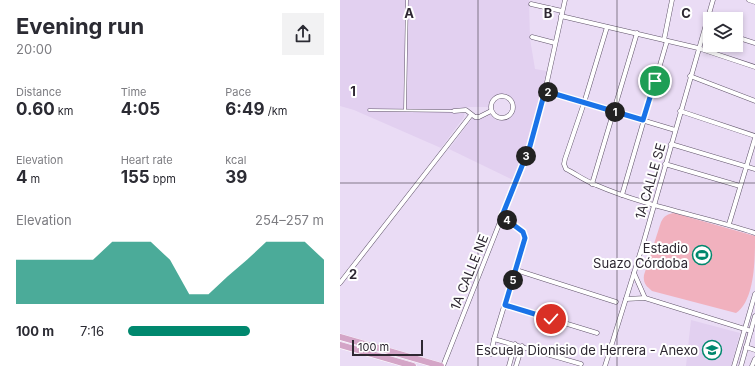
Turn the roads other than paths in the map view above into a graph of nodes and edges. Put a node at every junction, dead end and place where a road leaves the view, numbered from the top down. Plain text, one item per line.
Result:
1 (407, 0) edge
2 (565, 0) edge
3 (672, 0) edge
4 (713, 0) edge
5 (749, 0) edge
6 (755, 2) edge
7 (534, 3) edge
8 (709, 12) edge
9 (562, 13) junction
10 (607, 27) junction
11 (703, 31) edge
12 (637, 33) junction
13 (532, 37) dead end
14 (743, 39) edge
15 (666, 40) junction
16 (555, 43) junction
17 (755, 43) edge
18 (698, 48) junction
19 (755, 67) edge
20 (690, 76) junction
21 (545, 91) junction
22 (755, 101) edge
23 (584, 103) junction
24 (369, 110) dead end
25 (405, 110) junction
26 (454, 111) joint
27 (491, 111) junction
28 (680, 111) junction
29 (613, 112) junction
30 (471, 115) junction
31 (643, 120) junction
32 (675, 130) junction
33 (755, 137) edge
34 (671, 144) junction
35 (665, 164) junction
36 (746, 167) junction
37 (755, 170) edge
38 (592, 184) junction
39 (740, 186) junction
40 (622, 195) junction
41 (654, 205) junction
42 (502, 216) junction
43 (728, 224) junction
44 (755, 233) edge
45 (516, 270) junction
46 (634, 272) junction
47 (340, 283) edge
48 (755, 294) edge
49 (626, 298) junction
50 (645, 298) junction
51 (616, 302) dead end
52 (505, 305) junction
53 (755, 316) edge
54 (745, 329) junction
55 (751, 331) junction
56 (596, 333) dead end
57 (340, 337) edge
58 (494, 339) junction
59 (515, 344) junction
60 (340, 345) edge
61 (522, 346) junction
62 (746, 347) junction
63 (755, 350) edge
64 (491, 354) dead end
65 (755, 359) edge
66 (581, 364) dead end
67 (413, 366) edge
68 (442, 366) edge
69 (509, 366) edge
70 (516, 366) edge
71 (605, 366) edge
72 (734, 366) edge
73 (740, 366) edge
74 (752, 366) edge

1 - 25 lane
2 - 9 street, 1A CALLE NE
3 - 15 street
4 - 8 street, 1A CALLE SE
5 - 6 street
7 - 9 street
9 - 10 street
9 - 16 street, 1A CALLE NE
10 - 12 street
10 - 23 street
11 - 18 street, 1A CALLE SE
12 - 15 street
12 - 29 street
13 - 16 street
14 - 17 street
15 - 18 street
15 - 31 street
16 - 21 street, 1A CALLE NE
18 - 19 street
18 - 20 street, 1A CALLE SE
20 - 22 street
20 - 28 street, 1A CALLE SE
21 - 23 street
21 - 42 street, 1A CALLE NE
23 - 29 street
23 - 38 street
24 - 25 lane
25 - 26 lane
26 - 30 street
27 - 27 street
27 - 30 street
28 - 32 street, 1A CALLE SE
28 - 33 street
29 - 31 street
29 - 38 street
30 - 47 street
31 - 32 street
31 - 40 street
32 - 34 street, 1A CALLE SE
33 - 36 street
34 - 35 street, 1A CALLE SE
34 - 36 street
35 - 39 street
35 - 41 street, 1A CALLE SE
36 - 37 street
36 - 39 street
38 - 40 street
39 - 43 street
40 - 41 street
41 - 43 street
41 - 46 street, 1A CALLE SE
42 - 45 street
42 - 68 street, 1A CALLE NE
43 - 44 street
45 - 51 street
45 - 52 street
46 - 49 street, 1A CALLE SE
46 - 50 street
48 - 54 street
49 - 50 street
49 - 71 street, 1A CALLE SE
50 - 54 street
52 - 56 street
52 - 58 street
53 - 55 street
54 - 55 street
54 - 72 street
55 - 62 street
57 - 68 main road
58 - 59 street
58 - 64 street
59 - 61 street
59 - 69 street
60 - 67 main road
61 - 66 street
61 - 70 street
62 - 63 street
62 - 73 street
65 - 74 street

